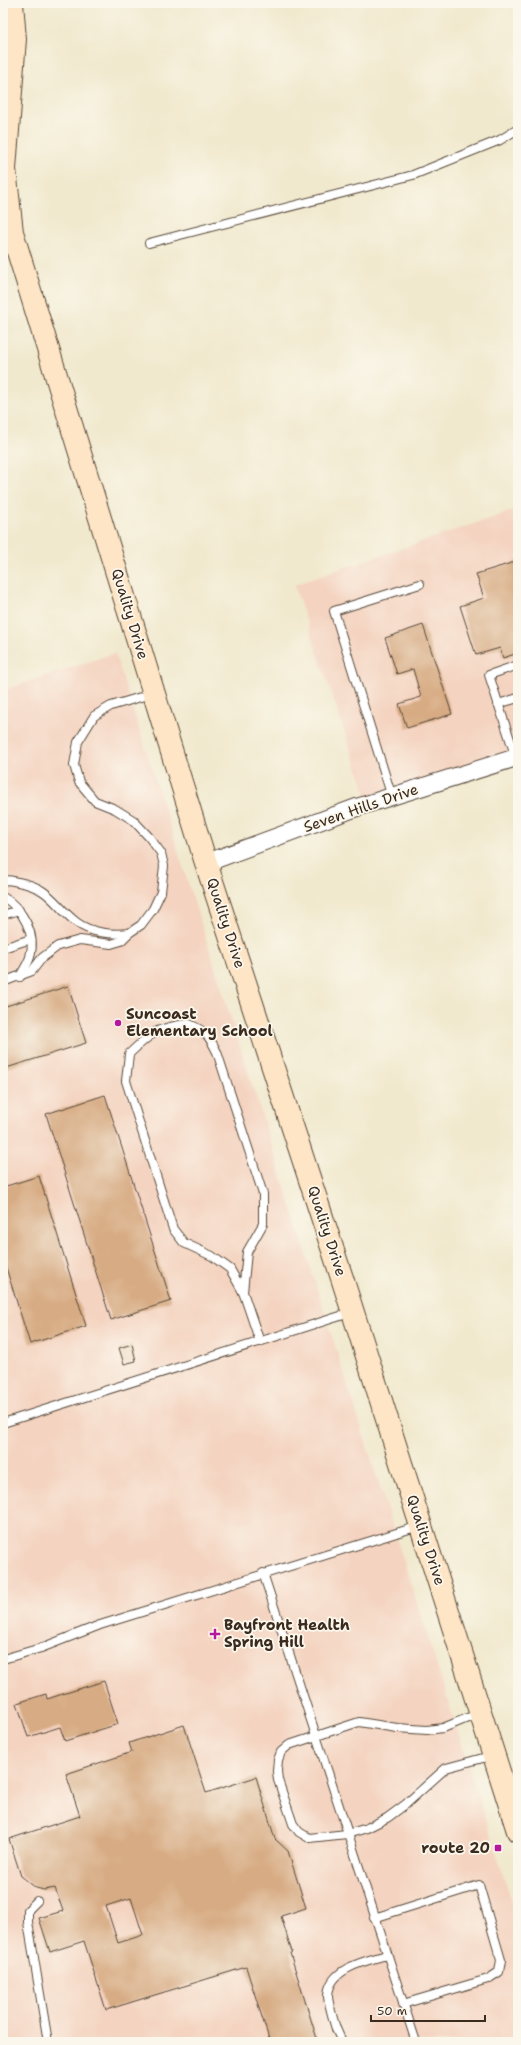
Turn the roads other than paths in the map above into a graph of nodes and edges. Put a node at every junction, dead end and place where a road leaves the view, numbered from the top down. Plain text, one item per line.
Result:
1 (12, 3) edge
2 (518, 129) edge
3 (148, 243) dead end
4 (420, 584) dead end
5 (518, 665) edge
6 (154, 693) junction
7 (518, 698) edge
8 (498, 704) junction
9 (517, 757) edge
10 (392, 797) junction
11 (206, 863) junction
12 (3, 881) edge
13 (3, 897) edge
14 (19, 910) junction
15 (3, 915) edge
16 (129, 933) junction
17 (31, 939) junction
18 (3, 948) edge
19 (20, 977) junction
20 (3, 982) edge
21 (243, 1292) junction
22 (353, 1312) junction
23 (260, 1342) junction
24 (3, 1423) edge
25 (421, 1525) junction
26 (263, 1573) junction
27 (3, 1659) edge
28 (481, 1713) junction
29 (316, 1735) junction
30 (494, 1755) junction
31 (518, 1831) edge
32 (347, 1834) junction
33 (37, 1901) dead end
34 (374, 1918) junction
35 (387, 1955) junction
36 (403, 2004) junction
37 (415, 2041) edge
38 (48, 2042) edge
39 (343, 2042) edge
40 (406, 2042) edge

1 - 6 street, Quality Drive
2 - 3 lane
4 - 10 lane
5 - 8 lane
6 - 11 street, Quality Drive
6 - 16 lane
7 - 8 lane
8 - 9 lane
9 - 10 street, Seven Hills Drive
10 - 11 street, Seven Hills Drive
11 - 22 street, Quality Drive
12 - 16 lane
13 - 14 lane
14 - 15 lane
14 - 17 lane
16 - 19 lane
17 - 18 lane
17 - 19 lane
19 - 20 lane
21 - 21 lane
21 - 23 lane
22 - 23 lane
22 - 25 street, Quality Drive
23 - 24 lane
25 - 26 lane
25 - 28 street, Quality Drive
26 - 27 lane
26 - 29 lane
28 - 29 lane
28 - 30 street, Quality Drive
29 - 32 lane
29 - 32 lane
30 - 31 street, Quality Drive
30 - 32 lane
32 - 34 lane
33 - 38 lane
34 - 35 lane
34 - 36 lane
35 - 36 lane
35 - 39 lane
36 - 37 lane
37 - 40 lane

